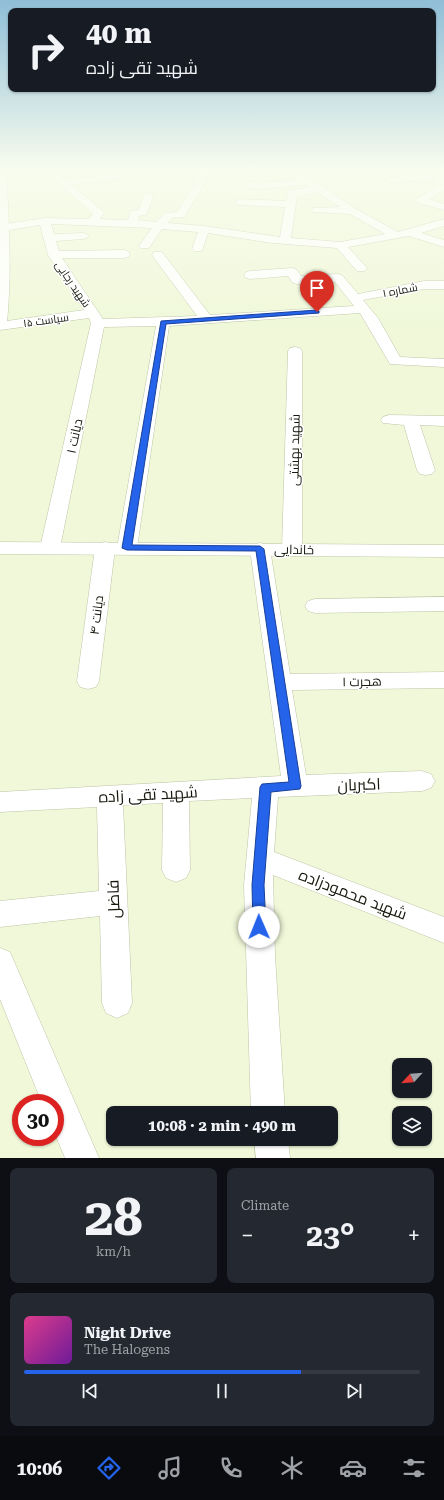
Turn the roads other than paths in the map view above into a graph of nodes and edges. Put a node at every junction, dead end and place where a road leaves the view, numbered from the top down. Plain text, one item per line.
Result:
1 (38, 222) edge
2 (44, 222) edge
3 (92, 222) edge
4 (289, 222) edge
5 (372, 222) edge
6 (444, 222) edge
7 (132, 223) joint
8 (160, 224) junction
9 (2, 228) edge
10 (204, 229) junction
11 (410, 233) junction
12 (396, 235) junction
13 (83, 236) dead end
14 (49, 238) junction
15 (444, 244) edge
16 (340, 245) junction
17 (145, 246) dead end
18 (287, 246) junction
19 (198, 249) dead end
20 (54, 254) junction
21 (124, 254) dead end
22 (158, 255) dead end
23 (361, 268) dead end
24 (428, 273) dead end
25 (2, 274) edge
26 (250, 275) dead end
27 (398, 278) dead end
28 (444, 285) edge
29 (350, 291) junction
30 (2, 295) edge
31 (95, 318) junction
32 (206, 319) junction
33 (163, 322) junction
34 (0, 323) edge
35 (0, 326) edge
36 (296, 352) dead end
37 (444, 363) edge
38 (389, 420) dead end
39 (410, 420) junction
40 (444, 421) edge
41 (426, 470) dead end
42 (0, 548) edge
43 (50, 548) junction
44 (105, 548) junction
45 (127, 548) junction
46 (260, 549) junction
47 (292, 549) junction
48 (444, 551) edge
49 (444, 604) edge
50 (316, 606) dead end
51 (444, 680) edge
52 (88, 681) dead end
53 (280, 682) junction
54 (422, 781) dead end
55 (296, 786) junction
56 (266, 787) junction
57 (176, 793) junction
58 (110, 796) junction
59 (0, 802) edge
60 (261, 859) junction
61 (176, 870) dead end
62 (113, 902) junction
63 (0, 914) edge
64 (444, 930) edge
65 (0, 962) edge
66 (117, 1003) dead end
67 (268, 1106) edge
68 (272, 1146) edge
69 (82, 1158) edge
70 (273, 1158) edge

1 - 9 street
2 - 14 street, شهید رجایی
3 - 7 street
4 - 18 street
5 - 12 street
6 - 11 street
7 - 8 street
8 - 10 street
8 - 17 street
9 - 25 main road
10 - 18 street
10 - 19 street
11 - 12 street
11 - 15 street
12 - 16 street
13 - 14 street
14 - 20 street, شهید رجایی
16 - 18 street
16 - 23 street
20 - 21 street
20 - 31 street, شهید رجایی
22 - 32 street
24 - 27 street
25 - 30 main road
26 - 29 street
28 - 29 street, شماره ۱
29 - 32 street, سیاست ۱۵
29 - 37 street
30 - 34 main road
31 - 33 street, سیاست ۱۵
31 - 35 street, سیاست ۱۵
31 - 43 street, دیانت ۱
32 - 33 street, سیاست ۱۵
33 - 45 street
36 - 47 street, شهید بهشتی
38 - 39 street
39 - 40 street
39 - 41 street
42 - 43 main road, خاندایی
43 - 44 main road, خاندایی
44 - 45 main road, خاندایی
44 - 52 street, دیانت ۴
45 - 46 main road, خاندایی
46 - 47 main road, خاندایی
46 - 53 street
47 - 48 main road, خاندایی
49 - 50 street
51 - 53 street, هجرت ۱
53 - 55 street
54 - 55 street, اکبریان
55 - 56 street, شهید تقی زاده
56 - 57 street, شهید تقی زاده
56 - 60 street
57 - 58 street, شهید تقی زاده
57 - 61 street
58 - 59 street, شهید تقی زاده
58 - 62 street, فاضل
60 - 64 street, شهید محمودزاده
60 - 67 street
62 - 63 street
62 - 66 street, فاضل
65 - 69 street
68 - 70 street

